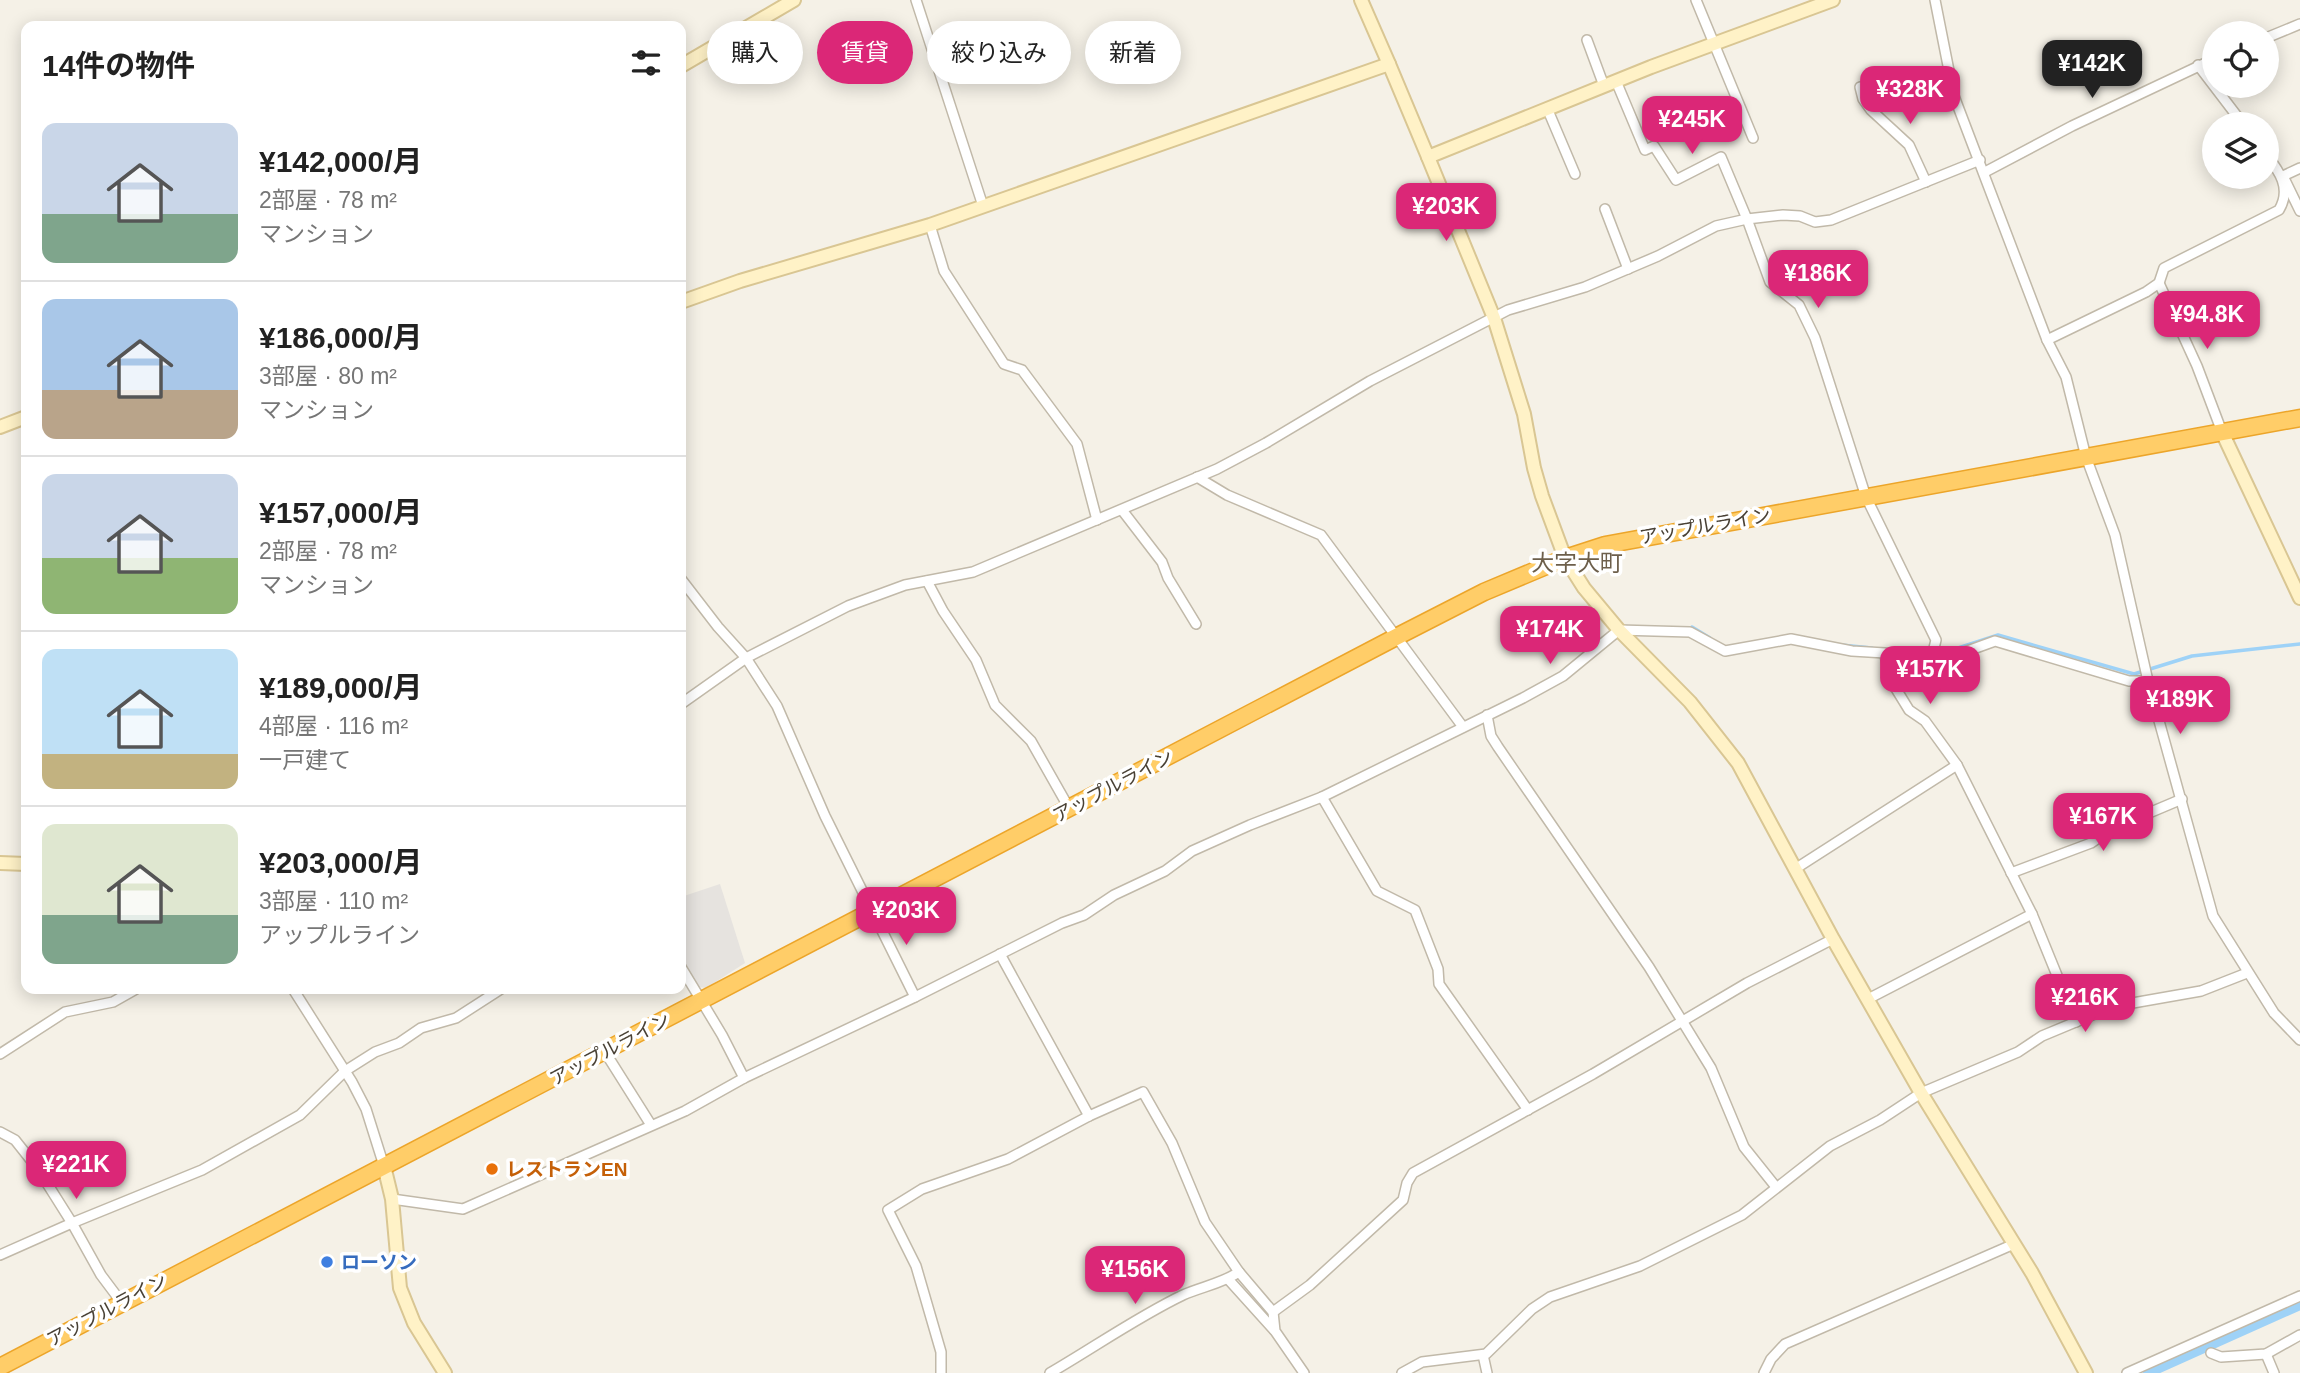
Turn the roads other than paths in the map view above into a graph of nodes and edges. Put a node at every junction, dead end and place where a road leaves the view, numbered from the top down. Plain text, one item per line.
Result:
1 (794, 0) edge
2 (916, 0) edge
3 (1361, 0) edge
4 (1696, 0) edge
5 (1833, 0) edge
6 (1935, 0) edge
7 (2300, 24) edge
8 (2279, 33) edge
9 (1587, 40) dead end
10 (1713, 44) junction
11 (686, 63) edge
12 (1389, 64) junction
13 (2202, 64) edge
14 (2198, 65) junction
15 (1610, 83) junction
16 (1860, 87) dead end
17 (1547, 108) junction
18 (2234, 112) edge
19 (1753, 138) dead end
20 (1428, 157) junction
21 (1980, 160) junction
22 (2300, 168) edge
23 (2279, 171) edge
24 (1985, 172) junction
25 (1575, 174) dead end
26 (2283, 176) junction
27 (1926, 182) junction
28 (983, 206) junction
29 (1605, 209) dead end
30 (2300, 211) edge
31 (1747, 219) junction
32 (930, 225) junction
33 (1628, 269) junction
34 (2159, 283) junction
35 (686, 300) edge
36 (1494, 318) junction
37 (2047, 340) junction
38 (2300, 418) edge
39 (21, 419) edge
40 (0, 427) edge
41 (2222, 432) junction
42 (2086, 457) junction
43 (1197, 477) junction
44 (1866, 497) junction
45 (1122, 510) junction
46 (1097, 520) junction
47 (1565, 558) junction
48 (927, 581) junction
49 (686, 585) edge
50 (2300, 598) edge
51 (1196, 624) dead end
52 (1619, 630) junction
53 (1398, 636) junction
54 (1885, 655) junction
55 (1932, 656) junction
56 (746, 658) junction
57 (2148, 681) junction
58 (686, 700) edge
59 (1488, 715) junction
60 (1463, 727) junction
61 (1957, 765) junction
62 (1322, 797) junction
63 (2182, 799) junction
64 (1069, 808) junction
65 (0, 863) edge
66 (21, 864) edge
67 (1795, 869) junction
68 (2011, 873) junction
69 (871, 911) junction
70 (2032, 914) junction
71 (1833, 939) junction
72 (1000, 954) junction
73 (2247, 973) junction
74 (686, 975) edge
75 (127, 994) edge
76 (296, 994) edge
77 (493, 994) edge
78 (915, 997) junction
79 (1868, 999) junction
80 (702, 1000) junction
81 (1683, 1021) junction
82 (2076, 1021) junction
83 (2300, 1040) edge
84 (605, 1052) junction
85 (0, 1054) edge
86 (345, 1071) junction
87 (744, 1078) junction
88 (1921, 1093) junction
89 (1528, 1110) junction
90 (1089, 1116) junction
91 (651, 1125) junction
92 (0, 1132) edge
93 (384, 1166) junction
94 (1776, 1187) junction
95 (392, 1199) junction
96 (72, 1223) junction
97 (2014, 1244) junction
98 (0, 1255) edge
99 (1238, 1272) junction
100 (1228, 1279) junction
101 (2300, 1296) edge
102 (122, 1303) junction
103 (1273, 1312) junction
104 (1275, 1331) junction
105 (2300, 1335) edge
106 (2211, 1353) dead end
107 (2266, 1354) junction
108 (1483, 1355) junction
109 (0, 1367) edge
110 (445, 1373) edge
111 (941, 1373) edge
112 (1050, 1373) edge
113 (1304, 1373) edge
114 (1402, 1373) edge
115 (1487, 1373) edge
116 (1764, 1373) edge
117 (2086, 1373) edge
118 (2127, 1373) edge
119 (2274, 1373) edge

1 - 11 street
2 - 28 street
3 - 12 street
4 - 10 street
5 - 10 street
6 - 21 street
7 - 8 street
9 - 15 street
10 - 15 street
10 - 19 street
12 - 20 street
12 - 28 street
13 - 14 street
14 - 18 street
14 - 24 street
15 - 17 street
15 - 31 street
16 - 27 street
17 - 20 street
17 - 25 street
20 - 36 street
21 - 24 street
21 - 27 street
22 - 26 street
23 - 26 street
24 - 37 street
26 - 30 street
26 - 34 street
27 - 31 street
28 - 32 street
29 - 33 street
31 - 33 street
31 - 44 street
32 - 35 street
32 - 46 street
33 - 36 street
34 - 37 street
34 - 41 street
36 - 43 street
36 - 47 street
37 - 42 street
38 - 41 highway, アップルライン
39 - 40 street
41 - 42 highway, アップルライン
41 - 50 street
42 - 44 highway, アップルライン
42 - 57 street
43 - 45 street
43 - 53 street
44 - 47 highway, アップルライン
44 - 55 street
45 - 46 street
45 - 51 street
46 - 48 street
47 - 52 street
47 - 53 highway, アップルライン
48 - 56 street
48 - 64 street
49 - 56 street
52 - 54 street
52 - 59 street
52 - 67 street
53 - 60 street
53 - 64 highway, アップルライン
54 - 55 street
54 - 61 street
55 - 57 street
56 - 58 street
56 - 69 street
57 - 63 street
59 - 60 street
59 - 81 street
60 - 62 street
61 - 67 street
61 - 68 street
62 - 72 street
62 - 89 street
63 - 68 street
63 - 73 street
64 - 69 highway, アップルライン
65 - 66 street
67 - 71 street
68 - 70 street
69 - 78 street
69 - 80 highway, アップルライン
70 - 79 street
70 - 82 street
71 - 79 street
71 - 81 street
72 - 78 street
72 - 90 street
73 - 82 street
73 - 83 street
74 - 80 street
75 - 85 street
76 - 86 street
77 - 86 street
78 - 87 street
79 - 88 street
80 - 84 highway, アップルライン
80 - 87 street
81 - 89 street
81 - 94 street
82 - 88 street
84 - 91 street
84 - 93 highway, アップルライン
86 - 93 street
86 - 96 street
87 - 91 street
88 - 94 street
88 - 97 street
89 - 103 street
90 - 99 street
90 - 111 street
91 - 95 street
92 - 96 street
93 - 95 street
93 - 102 highway, アップルライン
94 - 108 street
95 - 110 street
96 - 98 street
96 - 102 street
97 - 116 street
97 - 117 street
99 - 100 street
99 - 103 street
100 - 104 street
100 - 112 street
101 - 118 street
102 - 109 highway, アップルライン
103 - 104 street
104 - 113 street
105 - 107 street
106 - 107 street
107 - 119 street
108 - 114 street
108 - 115 street

